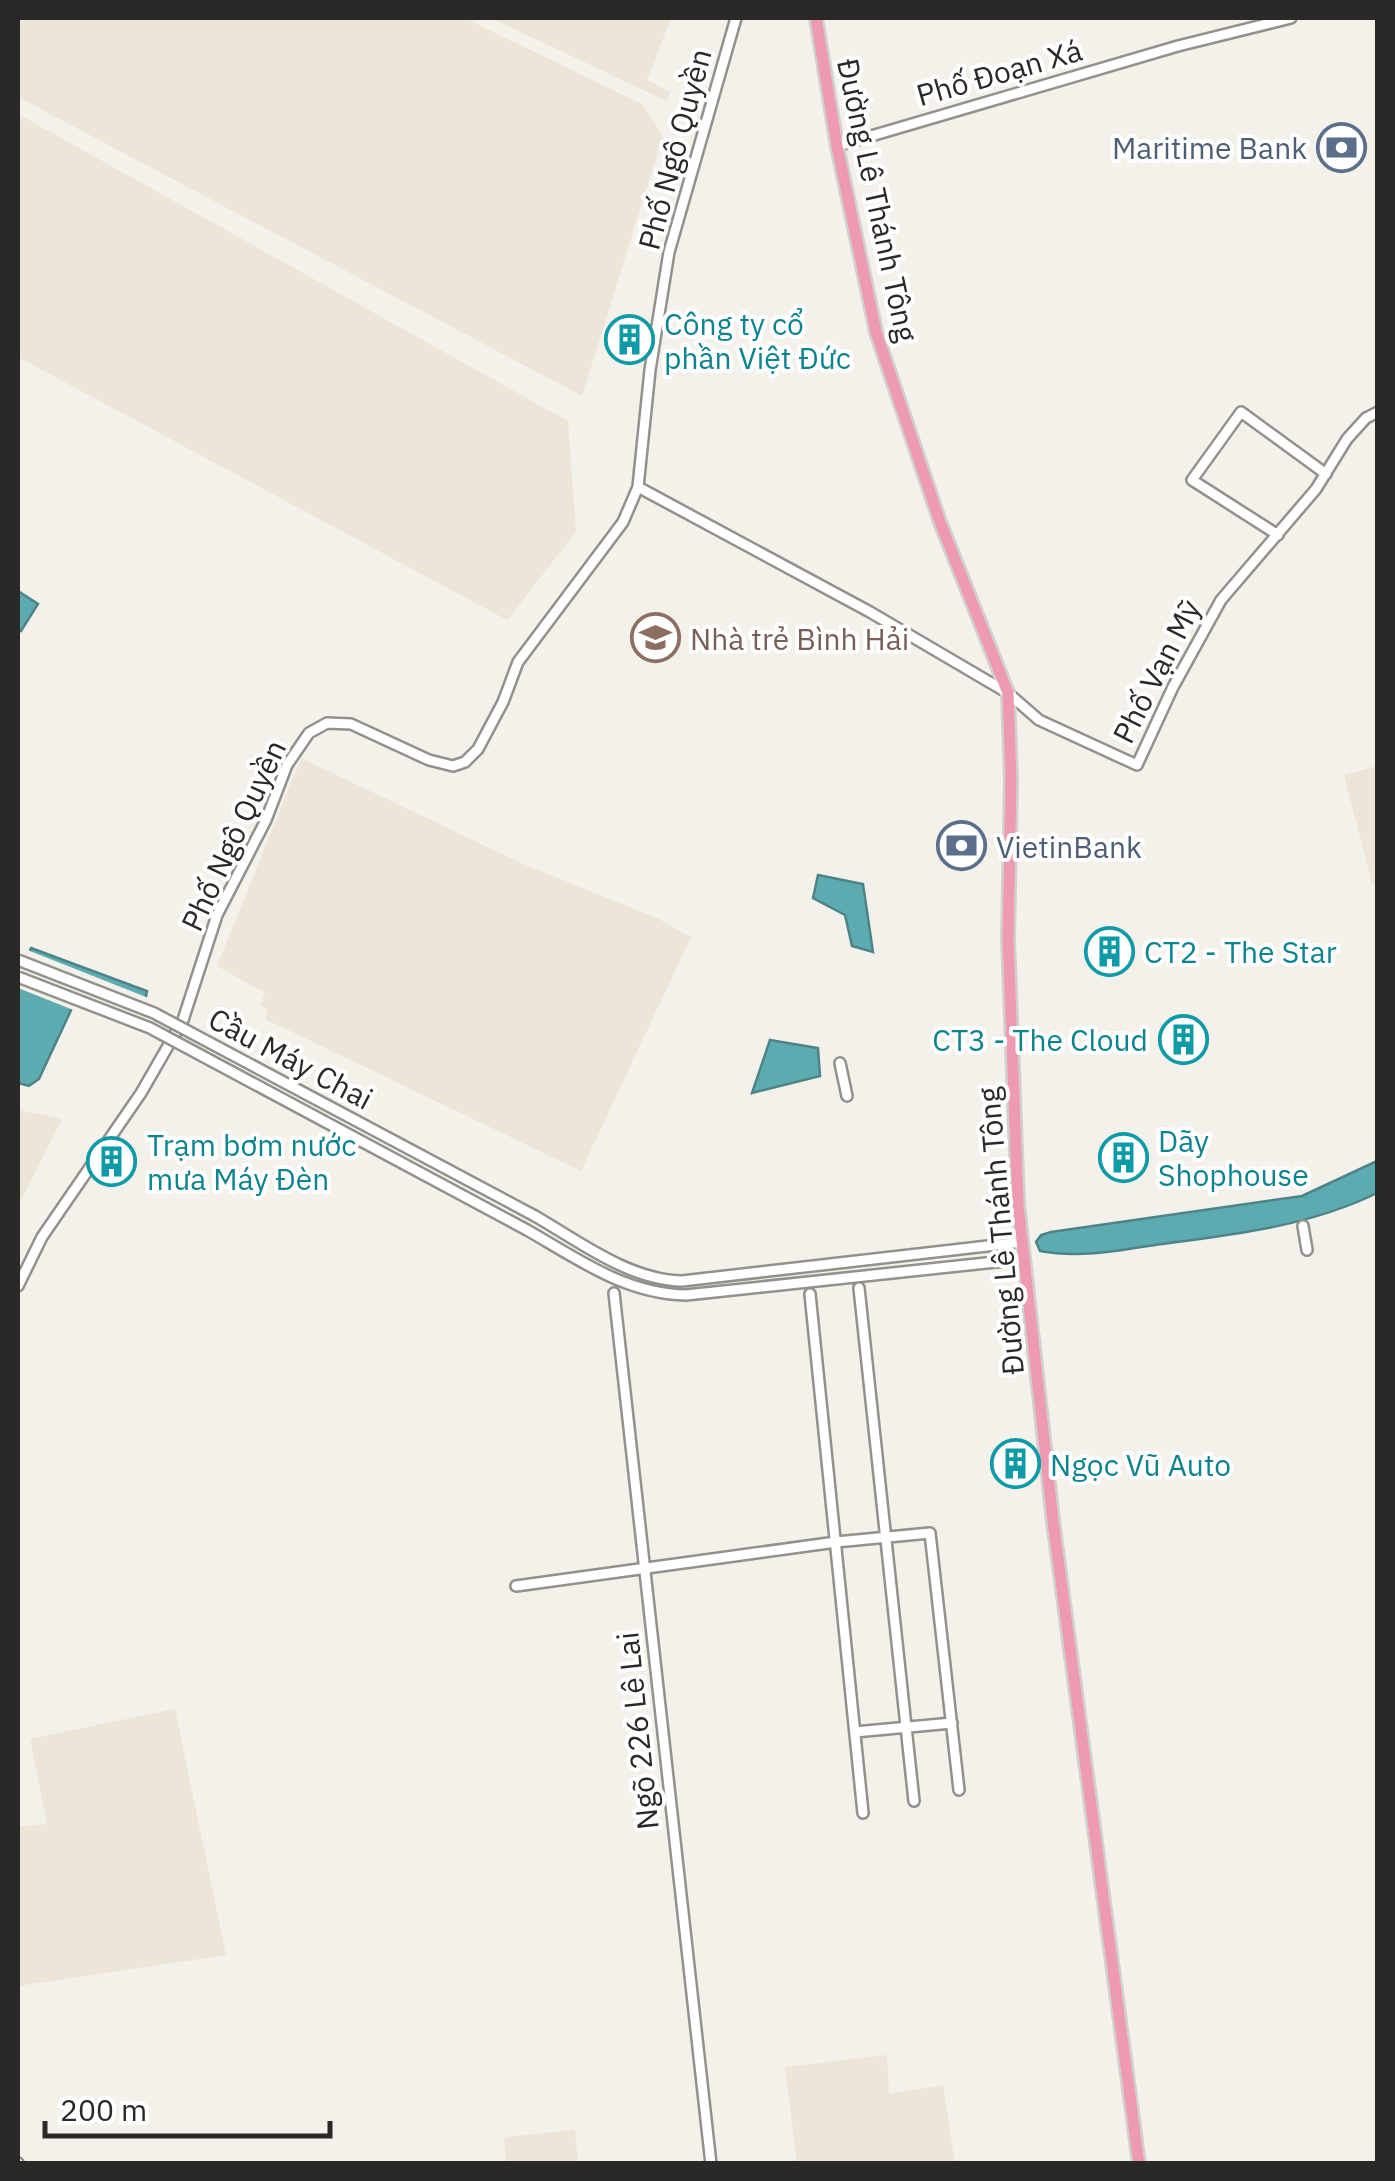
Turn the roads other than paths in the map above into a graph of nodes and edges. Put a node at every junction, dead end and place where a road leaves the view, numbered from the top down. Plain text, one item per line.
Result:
1 (736, 18) edge
2 (816, 18) edge
3 (1291, 18) edge
4 (837, 146) junction
5 (1378, 412) edge
6 (1326, 474) junction
7 (638, 486) junction
8 (1278, 536) junction
9 (1008, 693) junction
10 (18, 960) edge
11 (18, 977) edge
12 (840, 1063) dead end
13 (847, 1096) dead end
14 (1303, 1226) dead end
15 (1022, 1242) junction
16 (1307, 1250) dead end
17 (1024, 1258) junction
18 (18, 1286) edge
19 (859, 1288) dead end
20 (614, 1293) dead end
21 (810, 1294) dead end
22 (885, 1538) junction
23 (836, 1542) junction
24 (644, 1569) junction
25 (516, 1586) dead end
26 (952, 1723) junction
27 (906, 1728) junction
28 (856, 1732) junction
29 (960, 1790) dead end
30 (914, 1801) dead end
31 (864, 1813) dead end
32 (710, 2164) edge
33 (1140, 2164) edge

1 - 7 street, Phố Ngô Quyền
2 - 4 main road, Đường Lê Thánh Tông
3 - 4 street, Phố Đoạn Xá
4 - 9 main road, Đường Lê Thánh Tông
5 - 6 street, Phố Vạn Mỹ
6 - 8 street, Phố Vạn Mỹ
6 - 8 street
7 - 9 street, Phố Vạn Mỹ
7 - 18 street, Phố Ngô Quyền
8 - 9 street, Phố Vạn Mỹ
9 - 15 main road, Đường Lê Thánh Tông
10 - 15 street, Cầu Máy Chai, bridge
11 - 17 street, Cầu Máy Chai, bridge
12 - 13 street
14 - 16 street
15 - 17 main road, Đường Lê Thánh Tông
17 - 33 main road, Đường Lê Thánh Tông
19 - 22 street
20 - 24 street, Ngõ 226 Lê Lai
21 - 23 street
22 - 23 street
22 - 26 street
22 - 27 street
23 - 24 street
23 - 28 street
24 - 25 street
24 - 32 street, Ngõ 226 Lê Lai
26 - 27 street
26 - 29 street
27 - 28 street
27 - 30 street
28 - 31 street

